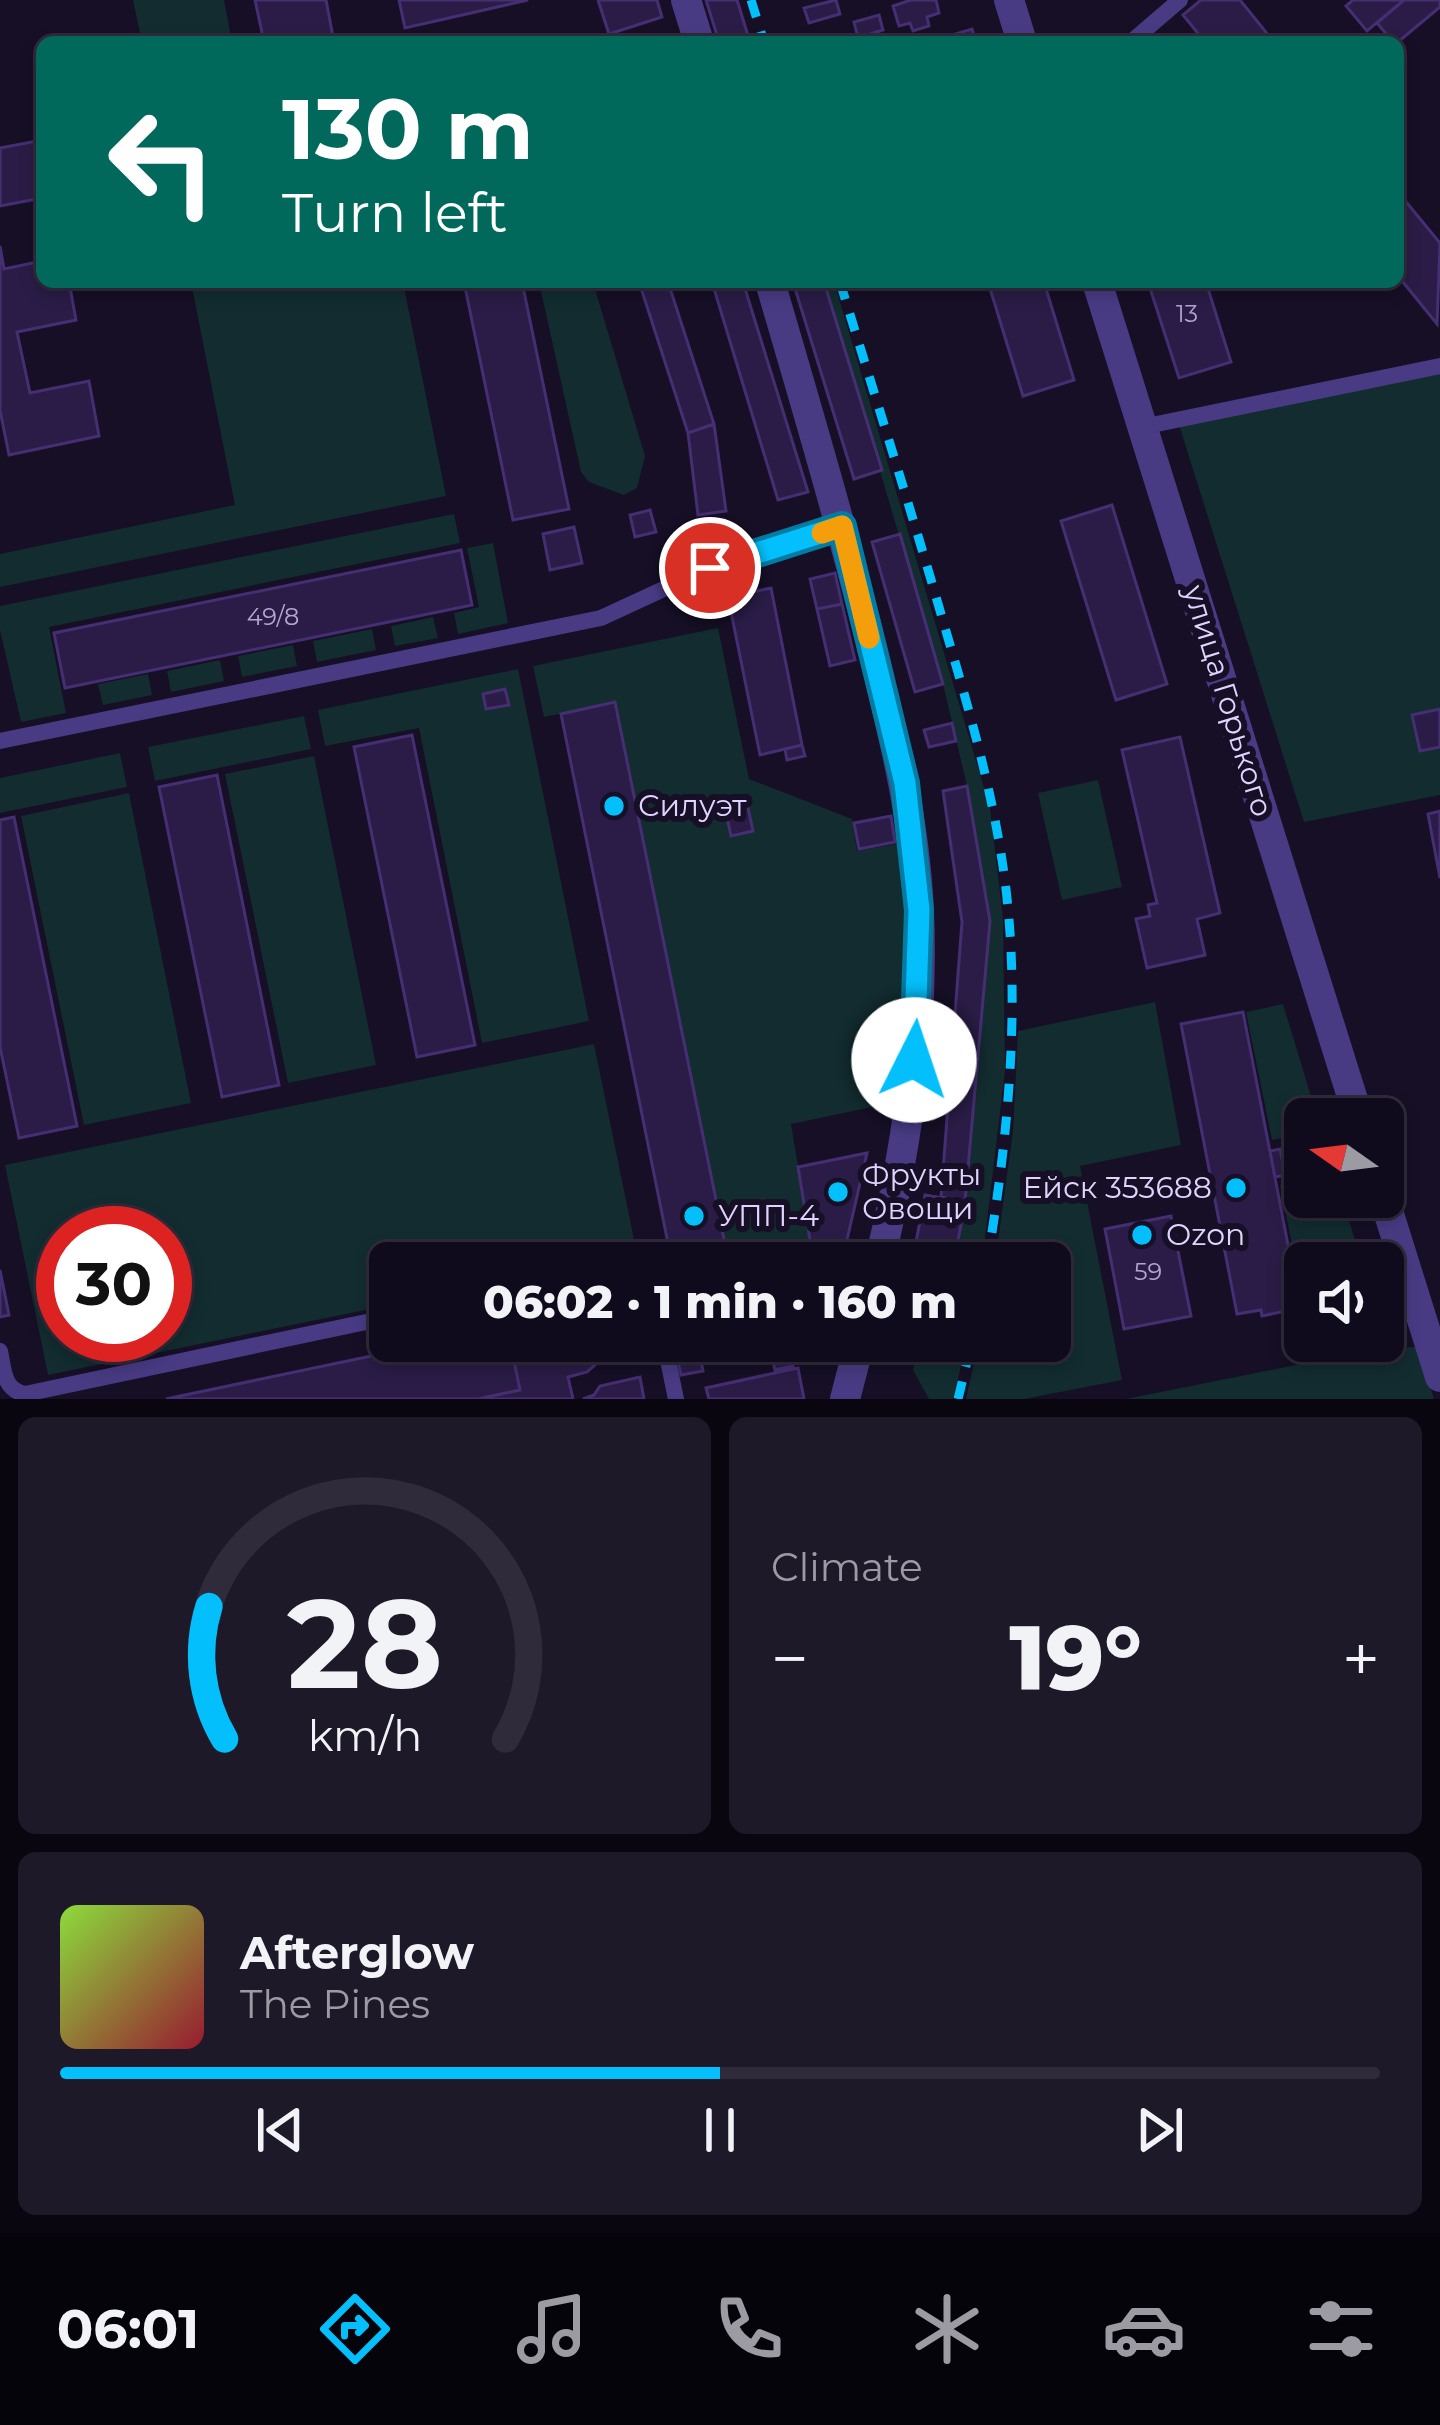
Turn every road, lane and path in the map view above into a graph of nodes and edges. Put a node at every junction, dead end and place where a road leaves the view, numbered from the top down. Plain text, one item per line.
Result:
1 (686, 0) edge
2 (1009, 0) edge
3 (1180, 0) edge
4 (697, 36) edge
5 (1020, 36) edge
6 (1138, 36) edge
7 (772, 288) edge
8 (1099, 288) edge
9 (1440, 366) edge
10 (1142, 427) junction
11 (842, 526) junction
12 (0, 741) edge
13 (1352, 1098) edge
14 (1390, 1218) edge
15 (883, 1242) edge
16 (369, 1321) edge
17 (0, 1351) edge
18 (668, 1362) edge
19 (855, 1362) edge
20 (1440, 1377) edge
21 (676, 1399) edge
22 (845, 1399) edge

1 - 4 street
2 - 5 street
3 - 6 lane
7 - 11 street
8 - 10 street, улица Горького
9 - 10 lane
10 - 13 street, улица Горького
11 - 12 lane
11 - 15 street
14 - 20 street
16 - 17 lane
18 - 21 lane
19 - 22 street

